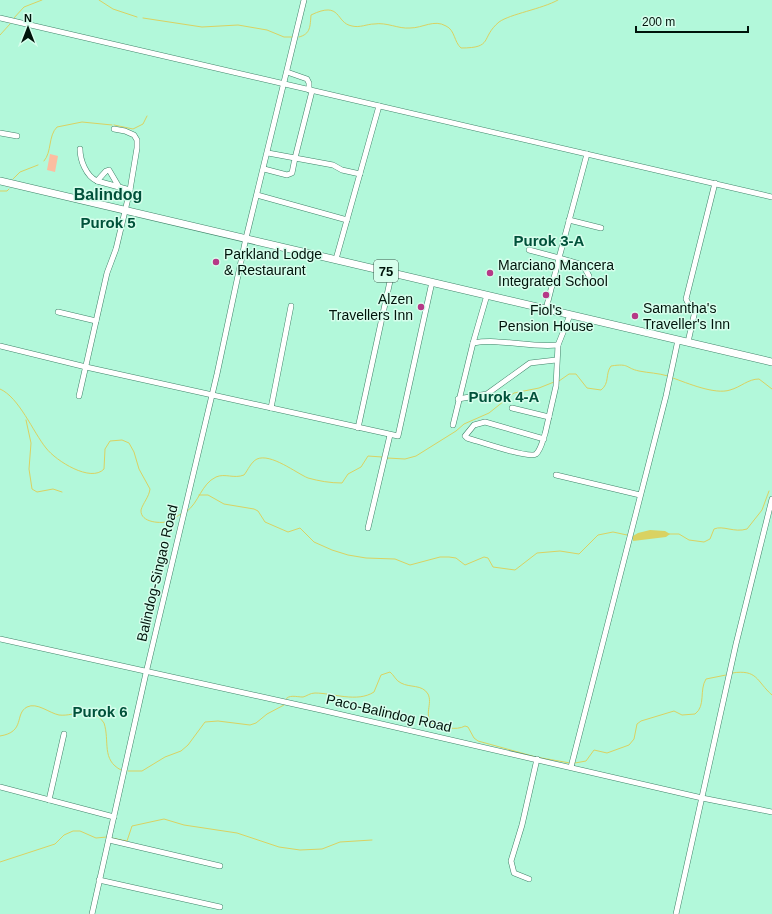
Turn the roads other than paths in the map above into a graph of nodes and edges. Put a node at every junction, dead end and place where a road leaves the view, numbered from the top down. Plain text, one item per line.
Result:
1 (304, 0) edge
2 (0, 18) edge
3 (287, 72) junction
4 (284, 84) junction
5 (311, 90) junction
6 (379, 106) junction
7 (114, 129) dead end
8 (0, 133) edge
9 (17, 136) dead end
10 (80, 149) dead end
11 (268, 153) junction
12 (587, 154) junction
13 (295, 158) junction
14 (264, 169) junction
15 (360, 174) junction
16 (0, 181) edge
17 (97, 181) junction
18 (715, 183) junction
19 (119, 187) junction
20 (130, 190) junction
21 (257, 195) junction
22 (772, 197) edge
23 (125, 210) junction
24 (347, 220) junction
25 (570, 220) junction
26 (601, 228) dead end
27 (246, 238) junction
28 (529, 250) dead end
29 (559, 258) junction
30 (336, 260) junction
31 (392, 272) junction
32 (589, 276) dead end
33 (432, 282) junction
34 (487, 295) junction
35 (291, 306) dead end
36 (546, 309) junction
37 (58, 312) dead end
38 (570, 315) junction
39 (96, 321) junction
40 (678, 340) junction
41 (688, 342) junction
42 (473, 343) junction
43 (558, 345) junction
44 (0, 346) edge
45 (556, 360) junction
46 (772, 362) edge
47 (86, 368) junction
48 (79, 396) dead end
49 (212, 396) junction
50 (458, 399) junction
51 (271, 408) junction
52 (512, 408) dead end
53 (549, 417) junction
54 (453, 424) dead end
55 (358, 428) junction
56 (390, 434) junction
57 (544, 439) junction
58 (556, 475) dead end
59 (640, 495) junction
60 (772, 499) edge
61 (769, 519) edge
62 (368, 528) dead end
63 (0, 639) edge
64 (146, 673) junction
65 (64, 734) dead end
66 (537, 759) junction
67 (571, 767) junction
68 (0, 788) edge
69 (702, 798) junction
70 (49, 800) junction
71 (772, 812) edge
72 (114, 818) junction
73 (109, 840) junction
74 (220, 866) dead end
75 (529, 879) dead end
76 (99, 880) junction
77 (220, 907) dead end
78 (92, 914) edge
79 (676, 914) edge

1 - 3 street, Balindog-Singao Road
2 - 4 street
3 - 4 street, Balindog-Singao Road
3 - 5 street
4 - 5 street
4 - 11 street, Balindog-Singao Road
5 - 6 street
5 - 13 street
6 - 12 street
6 - 15 street
7 - 20 street
8 - 9 street
10 - 17 street
11 - 13 street
11 - 14 street, Balindog-Singao Road
12 - 18 street
12 - 25 street
13 - 14 street
13 - 15 street
14 - 21 street, Balindog-Singao Road
15 - 24 street
16 - 23 highway, 75
17 - 19 street
17 - 19 street
18 - 22 street
18 - 41 street
19 - 20 street
20 - 23 street
21 - 24 street
21 - 27 street, Balindog-Singao Road
23 - 27 highway, 75
23 - 39 street
24 - 30 street
25 - 26 street
25 - 29 street
27 - 30 highway, 75
27 - 49 street, Balindog-Singao Road
28 - 29 street
29 - 32 street
29 - 36 street
30 - 31 highway, 75
31 - 33 highway, 75
31 - 55 street
33 - 34 highway, 75
33 - 56 street
34 - 36 highway, 75
34 - 42 street
35 - 51 street
36 - 38 highway, 75
37 - 39 street
38 - 40 highway, 75
38 - 43 street
39 - 47 street
40 - 41 highway, 75
40 - 59 street
41 - 46 highway, 75
42 - 43 street
42 - 50 street
43 - 45 street
44 - 47 street
45 - 50 street
45 - 53 street
47 - 48 street
47 - 49 street
49 - 51 street
49 - 64 street, Balindog-Singao Road
50 - 54 street
51 - 55 street
52 - 53 street
53 - 57 street
55 - 56 street
56 - 62 street
57 - 57 street
58 - 59 street
59 - 67 street
60 - 61 street
61 - 69 street
63 - 64 street, Paco-Balindog Road
64 - 66 street, Paco-Balindog Road
64 - 72 street, Balindog-Singao Road
65 - 70 street
66 - 67 street, Paco-Balindog Road
66 - 75 street
67 - 69 street, Paco-Balindog Road
68 - 70 street
69 - 71 street, Paco-Balindog Road
69 - 79 street
70 - 72 street
72 - 73 street, Balindog-Singao Road
73 - 74 street
73 - 76 street, Balindog-Singao Road
76 - 77 street
76 - 78 street, Balindog-Singao Road

